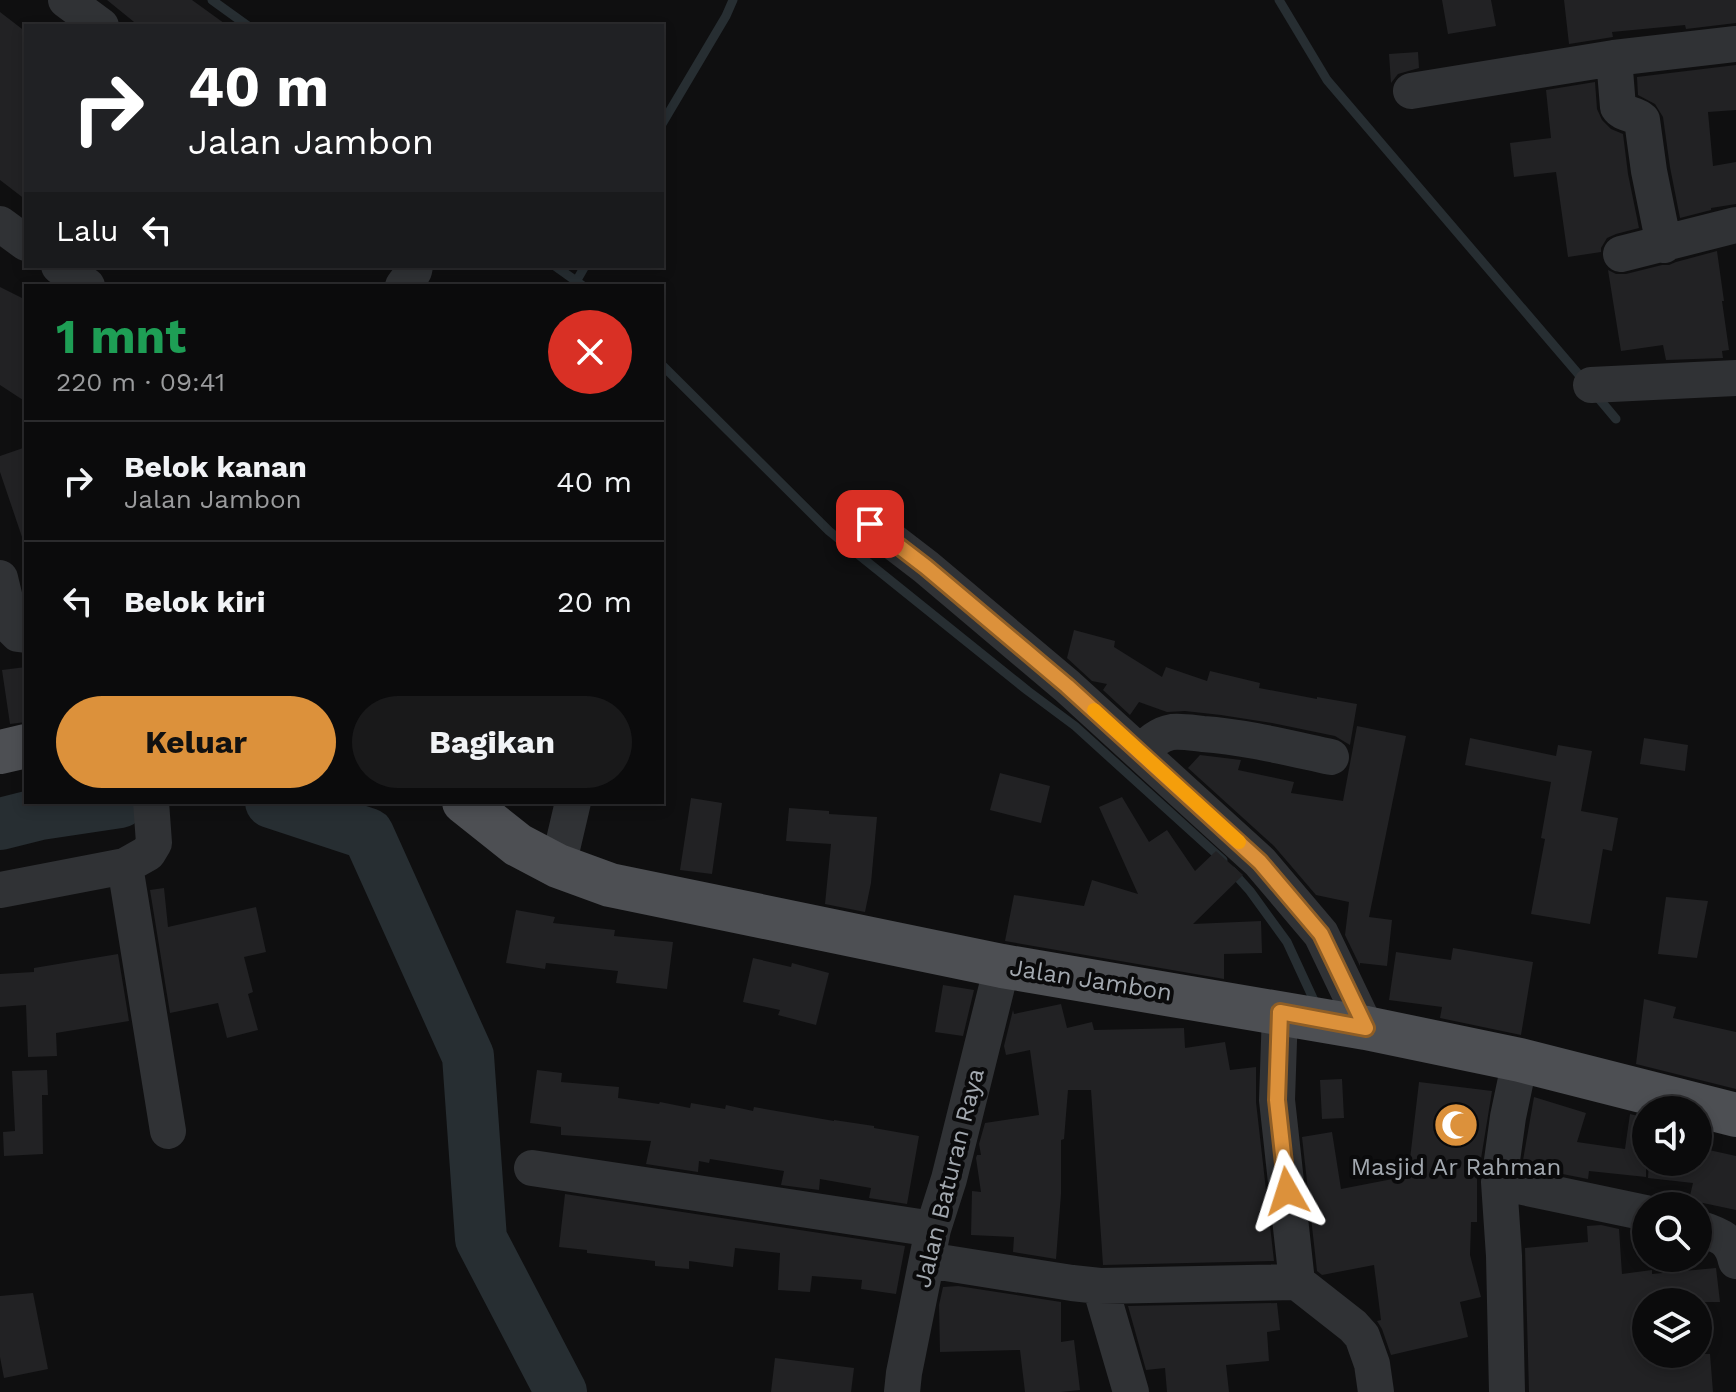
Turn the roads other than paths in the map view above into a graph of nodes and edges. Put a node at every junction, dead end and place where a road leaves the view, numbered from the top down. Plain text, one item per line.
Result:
1 (66, 0) edge
2 (98, 24) edge
3 (1736, 44) edge
4 (1614, 58) junction
5 (1411, 91) dead end
6 (0, 224) edge
7 (1736, 225) edge
8 (24, 242) edge
9 (1664, 245) junction
10 (1621, 254) dead end
11 (62, 268) edge
12 (84, 284) edge
13 (1736, 378) edge
14 (1591, 385) dead end
15 (870, 524) dead end
16 (0, 578) edge
17 (24, 635) edge
18 (24, 746) edge
19 (0, 752) edge
20 (1141, 752) junction
21 (1331, 757) dead end
22 (467, 804) edge
23 (573, 804) edge
24 (152, 818) edge
25 (125, 866) junction
26 (558, 866) junction
27 (0, 890) edge
28 (1002, 966) junction
29 (1280, 1012) junction
30 (1366, 1028) junction
31 (1520, 1060) junction
32 (1736, 1115) edge
33 (168, 1131) dead end
34 (532, 1168) dead end
35 (1499, 1182) junction
36 (1632, 1210) edge
37 (1712, 1233) edge
38 (930, 1244) junction
39 (1736, 1261) edge
40 (1297, 1282) junction
41 (1100, 1286) junction
42 (902, 1392) edge
43 (1131, 1392) edge
44 (1376, 1392) edge
45 (1507, 1392) edge

1 - 2 street
3 - 4 street
4 - 5 street
4 - 9 street
6 - 8 street
7 - 9 street
9 - 10 street
11 - 12 street
13 - 14 street
15 - 20 street
16 - 17 street
18 - 19 main road
20 - 21 street
20 - 30 street
22 - 26 main road, Jalan Jambon
23 - 26 street
24 - 25 street
25 - 27 street
25 - 33 street
26 - 28 main road, Jalan Jambon
28 - 29 main road, Jalan Jambon
28 - 38 street, Jalan Baturan Raya
29 - 30 main road, Jalan Jambon
29 - 40 street
30 - 31 main road, Jalan Jambon
31 - 32 main road, Jalan Jambon
31 - 35 street
34 - 38 street
35 - 36 street
35 - 45 street
37 - 39 street
38 - 41 street
38 - 42 street, Jalan Baturan Raya
40 - 41 street
40 - 44 street
41 - 43 street

